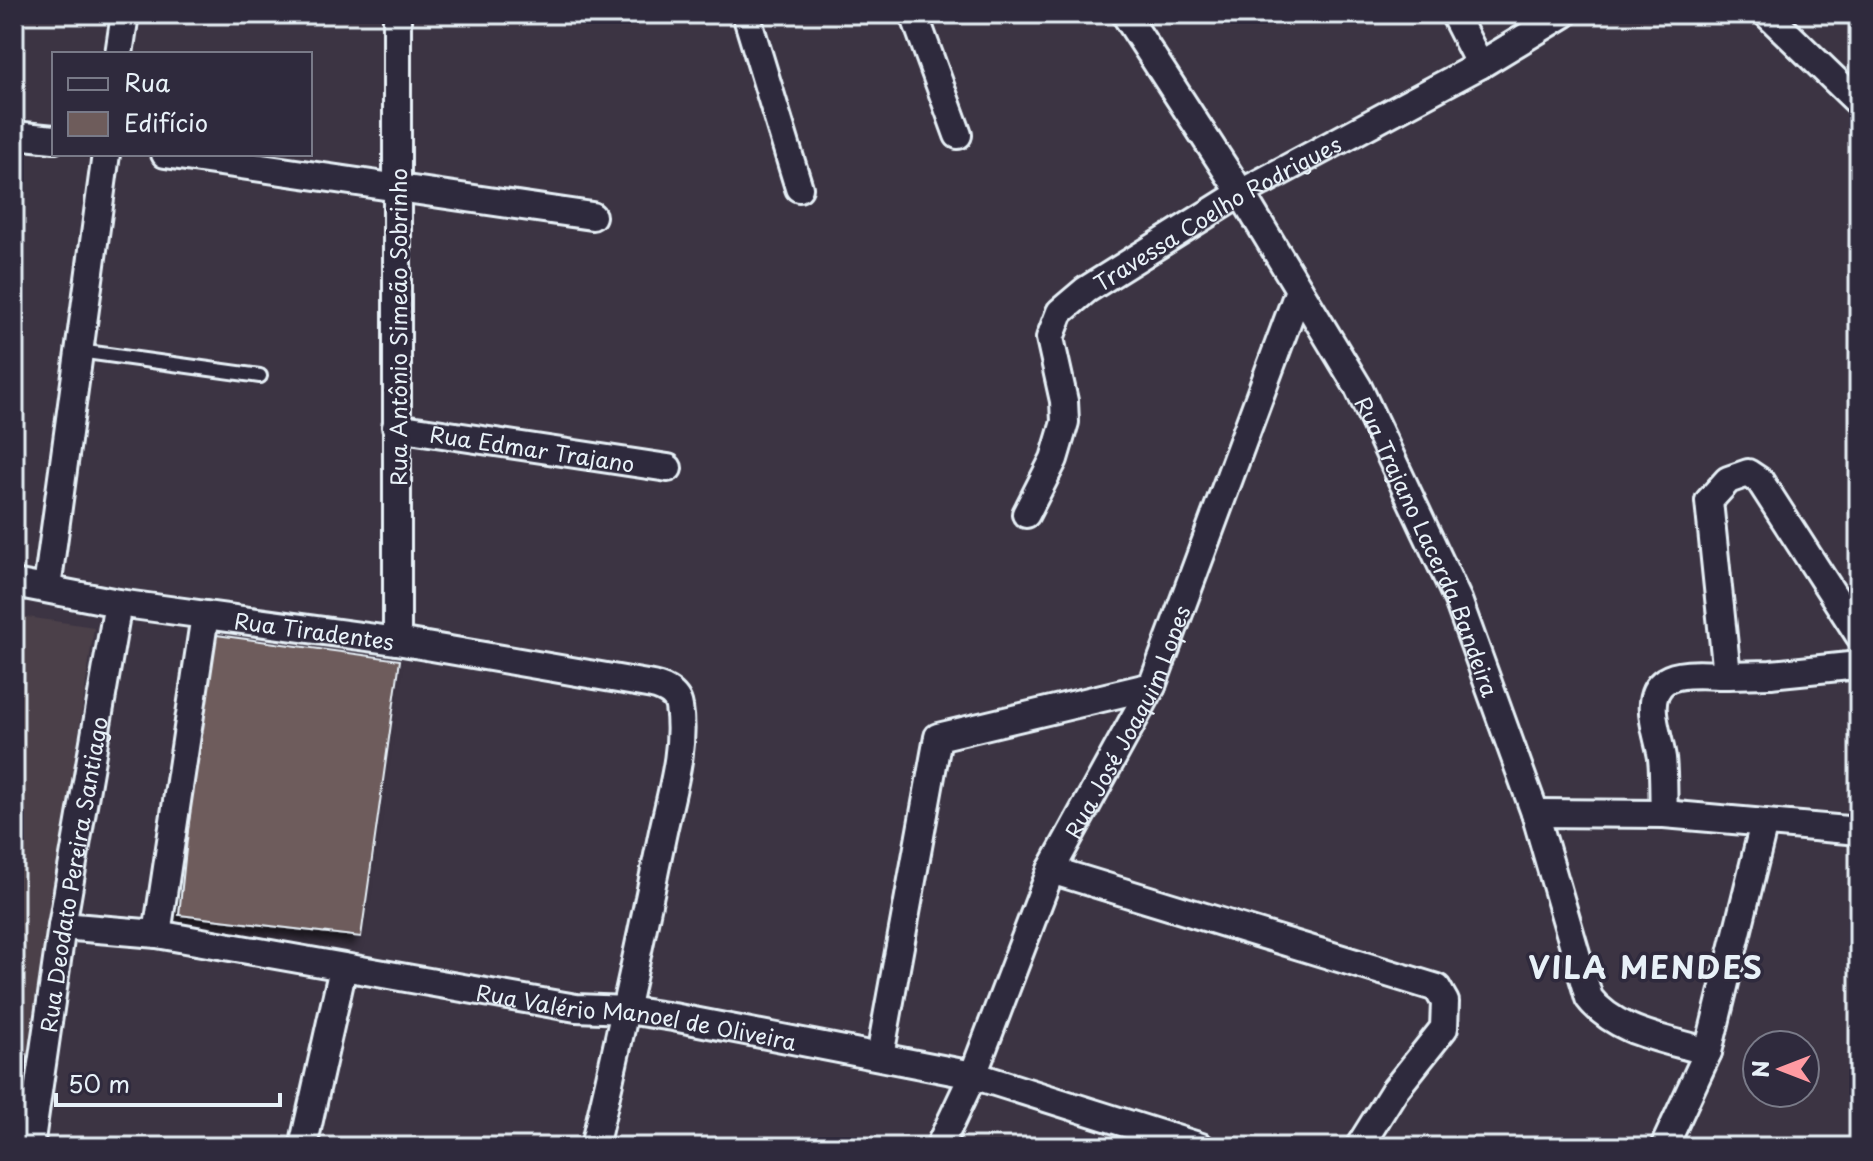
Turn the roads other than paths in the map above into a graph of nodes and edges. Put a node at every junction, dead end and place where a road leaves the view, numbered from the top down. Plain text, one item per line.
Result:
1 (125, 14) edge
2 (397, 14) edge
3 (746, 14) edge
4 (914, 14) edge
5 (1125, 14) edge
6 (1454, 14) edge
7 (1564, 14) edge
8 (1767, 14) edge
9 (119, 52) edge
10 (1480, 65) junction
11 (1859, 103) edge
12 (14, 135) edge
13 (958, 135) dead end
14 (52, 139) edge
15 (106, 156) edge
16 (178, 156) edge
17 (799, 188) dead end
18 (399, 189) junction
19 (1241, 193) junction
20 (592, 216) dead end
21 (1299, 290) junction
22 (79, 351) junction
23 (260, 376) dead end
24 (396, 427) junction
25 (668, 468) dead end
26 (1026, 514) dead end
27 (14, 583) edge
28 (47, 588) junction
29 (118, 603) junction
30 (205, 615) junction
31 (1859, 635) edge
32 (397, 641) junction
33 (1859, 665) edge
34 (1727, 675) junction
35 (1152, 686) junction
36 (1535, 813) junction
37 (1664, 814) junction
38 (1764, 823) junction
39 (1859, 831) edge
40 (1051, 870) junction
41 (62, 926) junction
42 (157, 934) junction
43 (343, 968) junction
44 (627, 1010) junction
45 (1708, 1052) junction
46 (880, 1056) junction
47 (973, 1075) junction
48 (30, 1147) edge
49 (303, 1147) edge
50 (594, 1147) edge
51 (939, 1147) edge
52 (1201, 1147) edge
53 (1359, 1147) edge
54 (1664, 1147) edge

1 - 9 street
2 - 18 street, Rua Antônio Simeão Sobrinho
3 - 17 street
4 - 13 street
5 - 19 street, Rua Trajano Lacerda Bandeira
6 - 10 street
7 - 10 street, Travessa Coelho Rodrigues
8 - 11 street
10 - 19 street, Travessa Coelho Rodrigues
12 - 14 street
15 - 22 street
16 - 18 street
18 - 20 street
18 - 24 street, Rua Antônio Simeão Sobrinho
19 - 21 street, Rua Trajano Lacerda Bandeira
19 - 26 street, Travessa Coelho Rodrigues
21 - 35 street, Rua José Joaquim Lopes
21 - 36 street, Rua Trajano Lacerda Bandeira
22 - 23 lane
22 - 28 street
24 - 25 street, Rua Edmar Trajano
24 - 32 street, Rua Antônio Simeão Sobrinho
27 - 28 street, Rua Tiradentes
28 - 29 street, Rua Tiradentes
29 - 30 street, Rua Tiradentes
29 - 41 street, Rua Deodato Pereira Santiago
30 - 32 street, Rua Tiradentes
30 - 42 street
31 - 34 street
32 - 44 street, Rua Tiradentes
33 - 34 street
34 - 37 street
35 - 40 street, Rua José Joaquim Lopes
35 - 46 street
36 - 37 street
36 - 45 street, Rua Trajano Lacerda Bandeira
37 - 38 street
38 - 39 street
38 - 45 street
40 - 47 street, Rua José Joaquim Lopes
40 - 53 street
41 - 42 street, Rua Valério Manoel de Oliveira
41 - 48 street, Rua Deodato Pereira Santiago
42 - 43 street, Rua Valério Manoel de Oliveira
43 - 44 street, Rua Valério Manoel de Oliveira
43 - 49 street
44 - 46 street, Rua Valério Manoel de Oliveira
44 - 50 street, Rua Tiradentes
45 - 54 street
46 - 47 street, Rua Valério Manoel de Oliveira
47 - 51 street, Rua José Joaquim Lopes
47 - 52 street, Rua Valério Manoel de Oliveira

